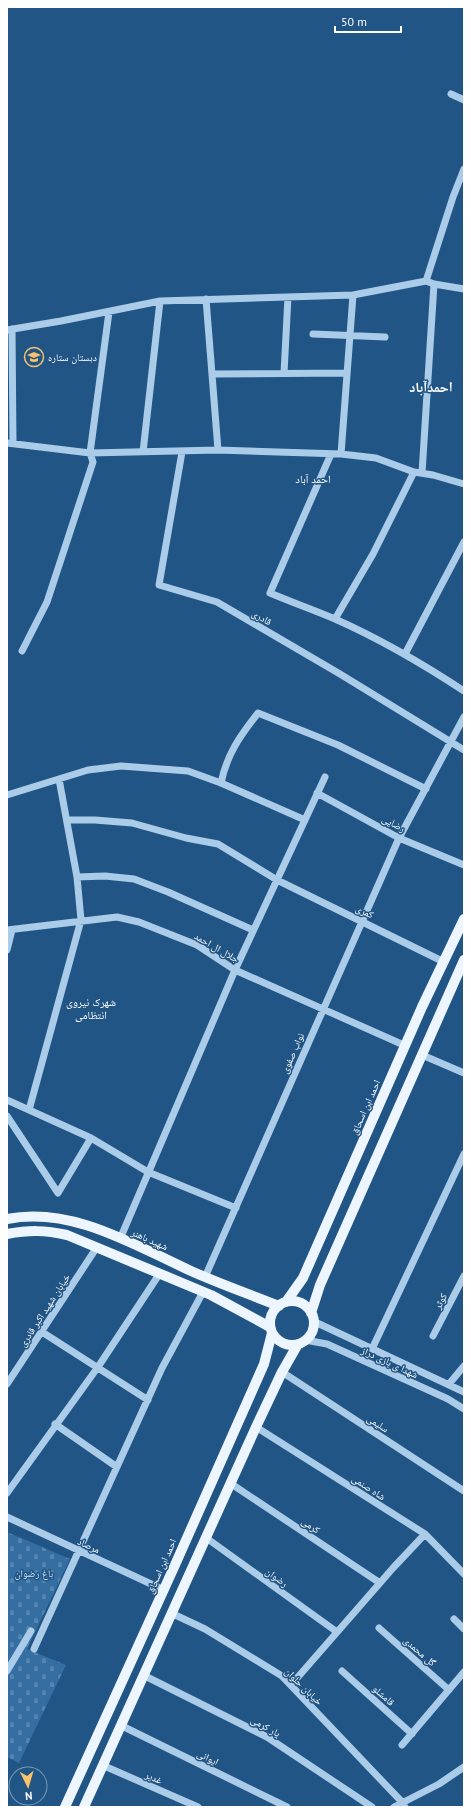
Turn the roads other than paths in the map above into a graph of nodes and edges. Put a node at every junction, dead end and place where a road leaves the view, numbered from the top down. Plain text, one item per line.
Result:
1 (451, 94) dead end
2 (464, 100) edge
3 (464, 169) edge
4 (426, 281) junction
5 (434, 284) junction
6 (464, 288) edge
7 (352, 295) junction
8 (288, 297) junction
9 (206, 299) junction
10 (160, 301) junction
11 (109, 312) junction
12 (10, 329) edge
13 (313, 334) dead end
14 (350, 336) junction
15 (385, 337) dead end
16 (284, 373) junction
17 (347, 373) junction
18 (212, 374) junction
19 (10, 443) edge
20 (218, 450) junction
21 (143, 452) junction
22 (182, 452) junction
23 (90, 453) junction
24 (331, 454) junction
25 (341, 454) junction
26 (418, 472) junction
27 (464, 484) edge
28 (464, 542) edge
29 (335, 619) junction
30 (22, 651) dead end
31 (405, 654) junction
32 (464, 691) edge
33 (464, 717) edge
34 (451, 743) junction
35 (464, 750) edge
36 (324, 777) dead end
37 (59, 779) junction
38 (221, 783) junction
39 (426, 789) junction
40 (317, 793) junction
41 (7, 795) edge
42 (67, 820) junction
43 (305, 820) junction
44 (399, 838) junction
45 (464, 865) edge
46 (77, 877) junction
47 (277, 880) junction
48 (464, 919) edge
49 (81, 920) junction
50 (363, 921) junction
51 (10, 930) edge
52 (253, 930) junction
53 (7, 950) edge
54 (464, 960) edge
55 (444, 962) junction
56 (235, 970) junction
57 (323, 1010) junction
58 (406, 1046) junction
59 (422, 1054) junction
60 (464, 1073) edge
61 (7, 1100) edge
62 (29, 1110) junction
63 (7, 1116) edge
64 (90, 1138) junction
65 (464, 1154) edge
66 (148, 1172) junction
67 (236, 1208) junction
68 (7, 1218) edge
69 (101, 1231) junction
70 (7, 1234) edge
71 (123, 1240) junction
72 (96, 1246) junction
73 (119, 1256) junction
74 (160, 1273) junction
75 (464, 1276) edge
76 (205, 1277) junction
77 (203, 1292) junction
78 (282, 1304) junction
79 (312, 1317) junction
80 (271, 1330) junction
81 (42, 1332) junction
82 (433, 1336) dead end
83 (302, 1342) junction
84 (372, 1349) junction
85 (464, 1366) edge
86 (98, 1368) junction
87 (282, 1372) junction
88 (7, 1384) edge
89 (449, 1384) junction
90 (464, 1392) edge
91 (148, 1400) junction
92 (464, 1409) edge
93 (55, 1424) junction
94 (256, 1427) junction
95 (117, 1467) junction
96 (230, 1483) junction
97 (464, 1491) edge
98 (7, 1493) edge
99 (7, 1517) edge
100 (425, 1534) junction
101 (205, 1537) junction
102 (79, 1552) junction
103 (462, 1569) edge
104 (380, 1583) junction
105 (164, 1590) junction
106 (171, 1613) junction
107 (454, 1619) dead end
108 (379, 1628) dead end
109 (464, 1628) edge
110 (31, 1631) dead end
111 (337, 1632) junction
112 (34, 1649) dead end
113 (7, 1671) edge
114 (342, 1671) dead end
115 (464, 1672) edge
116 (143, 1675) junction
117 (291, 1685) junction
118 (449, 1690) junction
119 (120, 1725) junction
120 (412, 1734) junction
121 (402, 1745) dead end
122 (102, 1765) junction
123 (464, 1767) edge
124 (403, 1804) edge
125 (65, 1807) edge
126 (84, 1807) edge
127 (198, 1807) edge
128 (287, 1807) edge
129 (372, 1807) edge
130 (394, 1807) edge

1 - 2 street
3 - 4 street
4 - 5 street
4 - 7 street
5 - 6 street
5 - 26 street
7 - 8 street
7 - 14 street
8 - 9 street
8 - 16 street
9 - 10 street
9 - 18 street
10 - 11 street
10 - 21 street
11 - 12 street
11 - 23 street
12 - 19 street
13 - 14 street
14 - 15 street
14 - 17 street
16 - 17 street
16 - 18 street
17 - 25 street
18 - 20 street
19 - 23 street
20 - 22 street
20 - 24 street
21 - 22 street
21 - 23 street
22 - 34 street, قادری
23 - 30 street
24 - 25 street
24 - 29 street
25 - 26 street
26 - 27 street
26 - 29 street
28 - 31 street
29 - 31 street
31 - 32 street
33 - 34 street, نواب صفوی
34 - 35 street, قادری
34 - 39 street, نواب صفوی
36 - 40 street
37 - 38 street
37 - 41 street
37 - 42 street
38 - 39 street
38 - 43 street
39 - 44 street, نواب صفوی
40 - 43 street
40 - 44 street, رضایی
42 - 46 street
42 - 47 street, کمری
43 - 47 street
44 - 45 street, رضایی
44 - 50 street, نواب صفوی
46 - 49 street
46 - 52 street
47 - 50 street, کمری
47 - 52 street
48 - 55 main road, احمد ابن اسحاق
49 - 51 street, جلال ال احمد
49 - 56 street, جلال ال احمد
49 - 62 street
50 - 55 street, کمری
50 - 57 street, نواب صفوی
51 - 53 street
52 - 56 street
54 - 59 main road
55 - 58 main road, احمد ابن اسحاق
56 - 57 street, جلال ال احمد
56 - 66 street
57 - 58 street, جلال ال احمد
57 - 67 street, نواب صفوی
58 - 78 main road, احمد ابن اسحاق
59 - 60 street
59 - 79 main road
61 - 62 street
62 - 64 street
63 - 64 street
64 - 66 street
65 - 84 street
66 - 67 street
66 - 71 street
67 - 76 street, نواب صفوی
68 - 69 main road, شهید باهنر
69 - 71 main road, شهید باهنر
69 - 72 main road
70 - 72 main road
71 - 73 main road
71 - 76 main road, شهید باهنر
72 - 73 main road
72 - 81 street, خیابان شهید اکبر قادری
73 - 74 main road
74 - 77 main road
74 - 86 street
75 - 82 street, کوثر
76 - 78 main road, شهید باهنر
77 - 80 main road
77 - 91 street
78 - 79 main road
78 - 80 main road
79 - 83 main road
79 - 84 street, شهدا ی بازی دراز
80 - 83 main road
80 - 105 main road, احمد ابن اسحاق
81 - 86 street
81 - 88 street, خیابان شهید اکبر قادری
83 - 87 main road
83 - 92 street, شهدا ی بازی دراز
84 - 89 street, شهدا ی بازی دراز
85 - 89 street
86 - 91 street
86 - 93 street
87 - 94 main road
87 - 97 street, سلیمی
89 - 90 street, شهدا ی بازی دراز
91 - 95 street
93 - 95 street
93 - 98 street
94 - 96 main road
94 - 100 street, شاه صنمی
95 - 102 street
96 - 101 main road
96 - 104 street, کرمی
99 - 102 street, مرصاد
100 - 103 street, شاه صنمی
100 - 104 street
101 - 106 main road
101 - 111 street, رضوان
102 - 105 street, مرصاد
102 - 112 street
104 - 111 street
105 - 125 main road, احمد ابن اسحاق
106 - 116 main road
106 - 117 street, خیابان حلوان
107 - 109 street
108 - 118 street, گل محمدی
110 - 113 street
111 - 117 street
114 - 120 street, قامشلو
115 - 118 street
116 - 119 main road
116 - 129 street, یار کرمی
117 - 124 street, خیابان حلوان
118 - 120 street
119 - 122 main road
119 - 128 street, ایوانی
120 - 121 street
122 - 126 main road
122 - 127 street, غدیر
123 - 124 street
124 - 130 street

